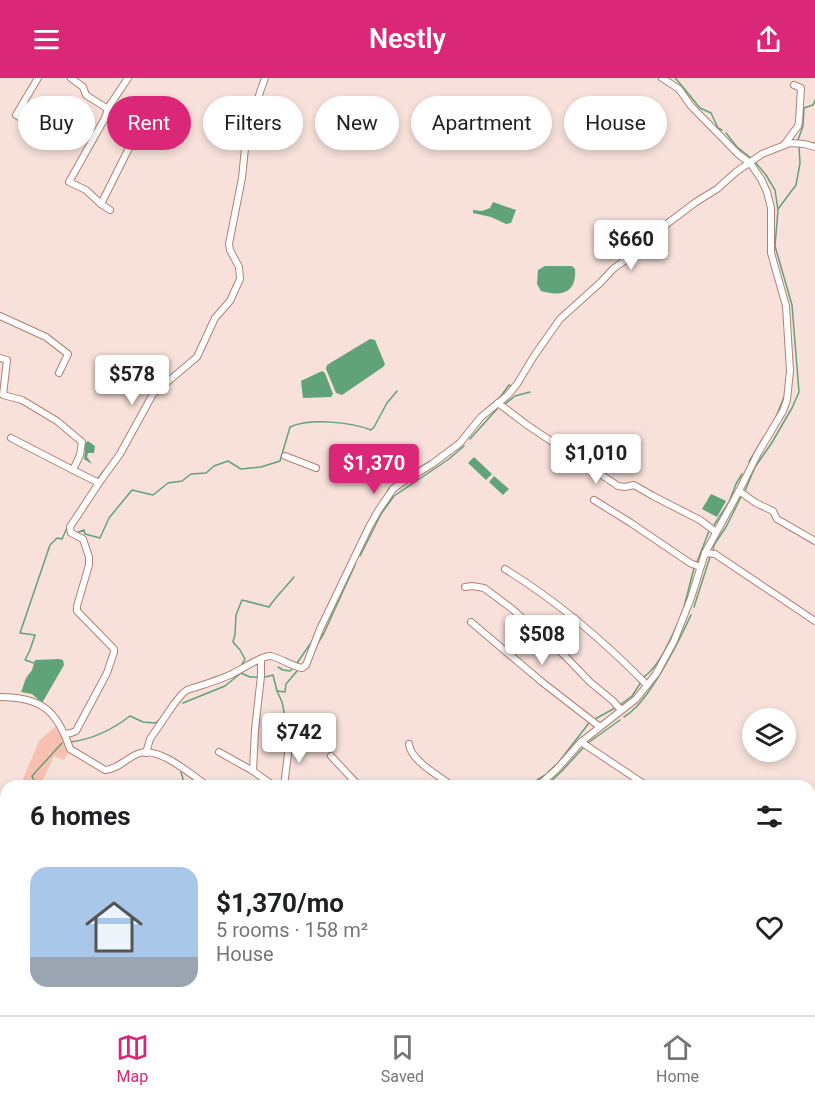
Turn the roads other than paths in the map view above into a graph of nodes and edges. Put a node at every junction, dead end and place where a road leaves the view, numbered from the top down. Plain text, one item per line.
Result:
1 (38, 78) edge
2 (71, 78) edge
3 (128, 78) edge
4 (265, 78) edge
5 (662, 78) edge
6 (794, 85) dead end
7 (27, 96) edge
8 (116, 96) edge
9 (107, 107) edge
10 (107, 110) edge
11 (784, 145) junction
12 (815, 147) edge
13 (128, 150) edge
14 (750, 163) junction
15 (101, 204) junction
16 (110, 210) dead end
17 (0, 316) edge
18 (0, 358) edge
19 (59, 374) dead end
20 (498, 403) junction
21 (11, 438) dead end
22 (285, 456) dead end
23 (316, 468) dead end
24 (73, 470) junction
25 (99, 483) junction
26 (739, 491) junction
27 (594, 500) dead end
28 (716, 532) junction
29 (815, 541) edge
30 (705, 553) junction
31 (700, 567) junction
32 (505, 568) dead end
33 (465, 587) dead end
34 (815, 621) edge
35 (471, 622) dead end
36 (261, 659) junction
37 (647, 685) junction
38 (0, 697) edge
39 (621, 710) junction
40 (600, 727) junction
41 (65, 734) junction
42 (290, 738) dead end
43 (581, 742) junction
44 (409, 744) dead end
45 (219, 752) dead end
46 (146, 753) junction
47 (331, 756) dead end
48 (253, 771) junction
49 (199, 780) edge
50 (266, 780) edge
51 (285, 780) edge
52 (353, 780) edge
53 (444, 780) edge
54 (544, 780) edge
55 (637, 780) edge

1 - 7 street
2 - 9 street
3 - 8 street
4 - 25 street
5 - 14 street
6 - 11 street
10 - 15 street
11 - 12 street
11 - 14 street
13 - 15 street
14 - 20 street
14 - 26 street
15 - 16 street
17 - 19 street
18 - 24 street
20 - 28 street
20 - 36 street
21 - 24 street
22 - 23 street
24 - 25 street
25 - 41 street
26 - 28 street
26 - 29 street
27 - 31 street
28 - 30 street
30 - 31 street
30 - 34 street
31 - 37 street
32 - 37 street
33 - 39 street
35 - 40 street
36 - 46 street
36 - 48 street
37 - 39 street
38 - 41 street
39 - 40 street
40 - 43 street
41 - 46 street
42 - 51 street
43 - 54 street
43 - 55 street
44 - 53 street
45 - 48 street
46 - 49 street
47 - 52 street
48 - 50 street

